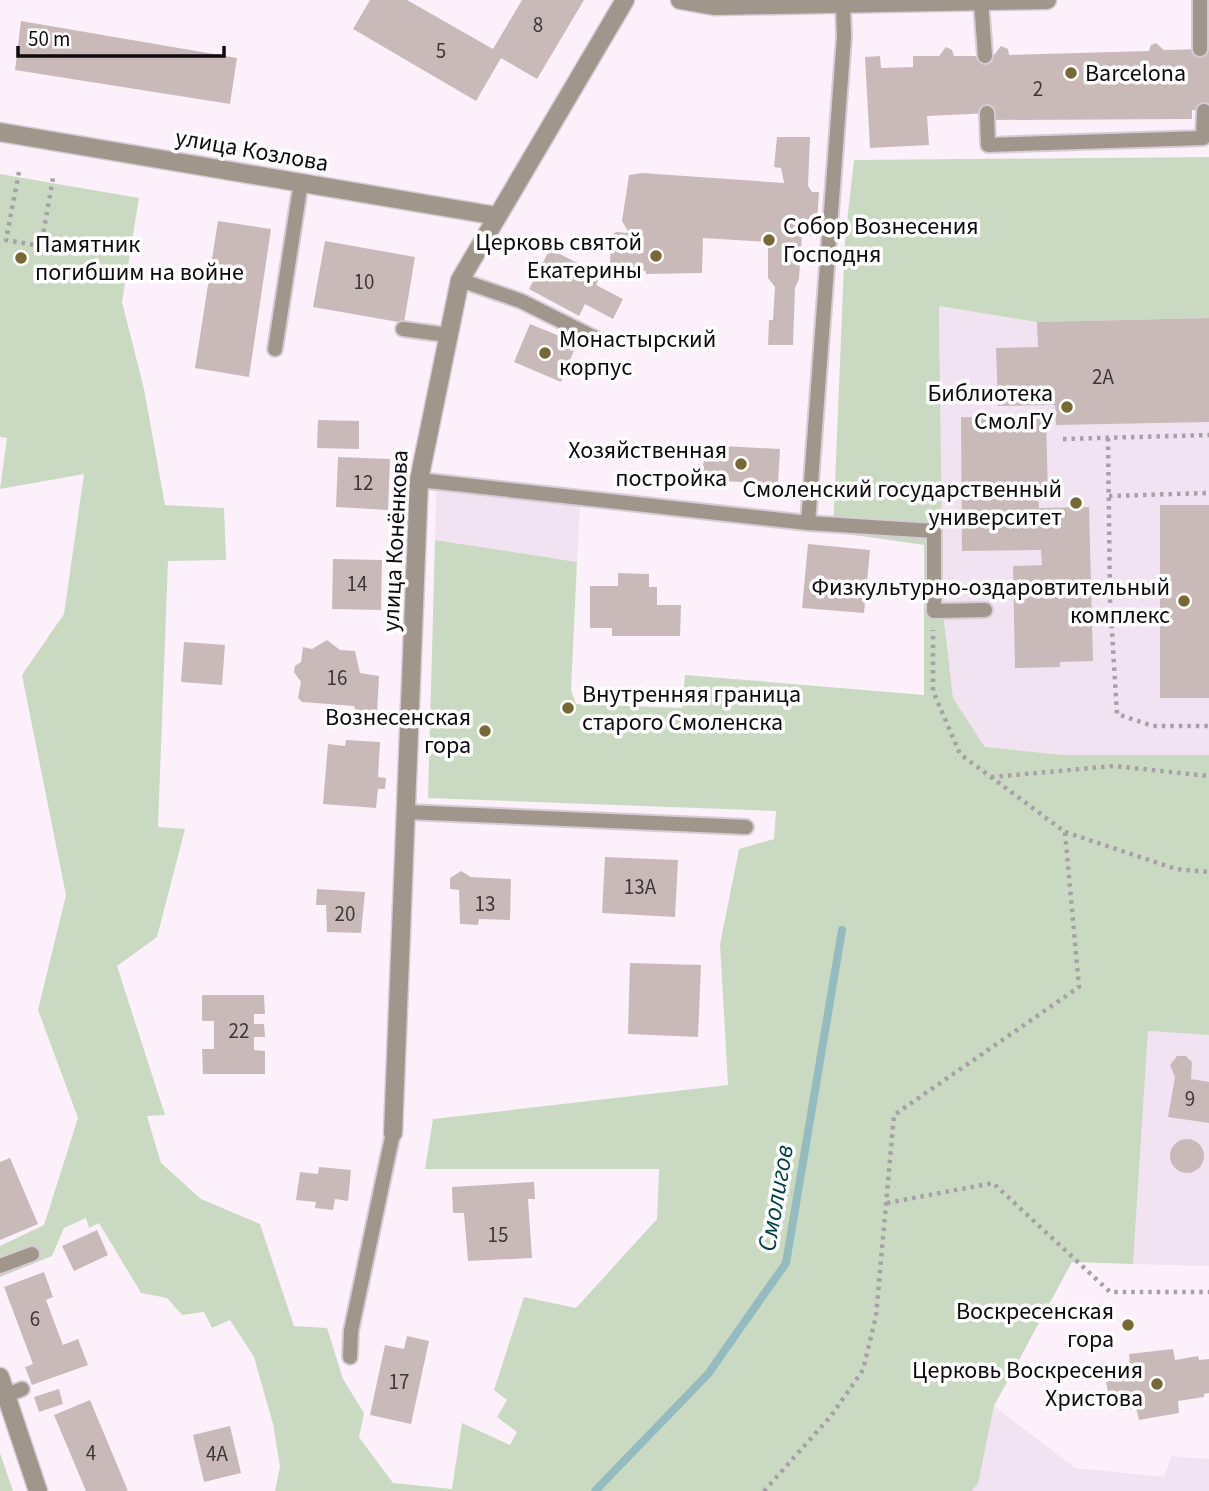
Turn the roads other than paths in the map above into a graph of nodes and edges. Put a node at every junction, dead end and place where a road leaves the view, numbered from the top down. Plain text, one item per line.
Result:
1 (625, 0) edge
2 (680, 0) edge
3 (1046, 0) edge
4 (1199, 0) edge
5 (981, 2) junction
6 (843, 5) junction
7 (1200, 49) dead end
8 (985, 56) dead end
9 (1203, 111) dead end
10 (987, 113) dead end
11 (0, 132) edge
12 (301, 183) junction
13 (497, 216) junction
14 (460, 280) junction
15 (403, 329) dead end
16 (448, 335) junction
17 (601, 341) dead end
18 (275, 349) dead end
19 (419, 480) junction
20 (808, 523) junction
21 (985, 610) dead end
22 (407, 812) junction
23 (746, 827) dead end
24 (393, 1133) joint
25 (32, 1254) dead end
26 (0, 1266) edge
27 (350, 1357) dead end
28 (0, 1377) edge
29 (38, 1491) edge

1 - 13 street, улица Конёнкова
2 - 6 street
3 - 5 street
4 - 7 lane
5 - 6 street
5 - 8 lane
6 - 20 lane
9 - 10 lane
11 - 12 street, улица Козлова
12 - 13 street, улица Козлова
12 - 18 lane
13 - 14 street, улица Конёнкова
14 - 16 street, улица Конёнкова
14 - 17 lane
15 - 16 lane
16 - 19 street, улица Конёнкова
19 - 20 lane
19 - 22 street, улица Конёнкова
20 - 21 lane
22 - 23 lane
22 - 24 street, улица Конёнкова
24 - 27 lane
25 - 26 lane
28 - 29 street

